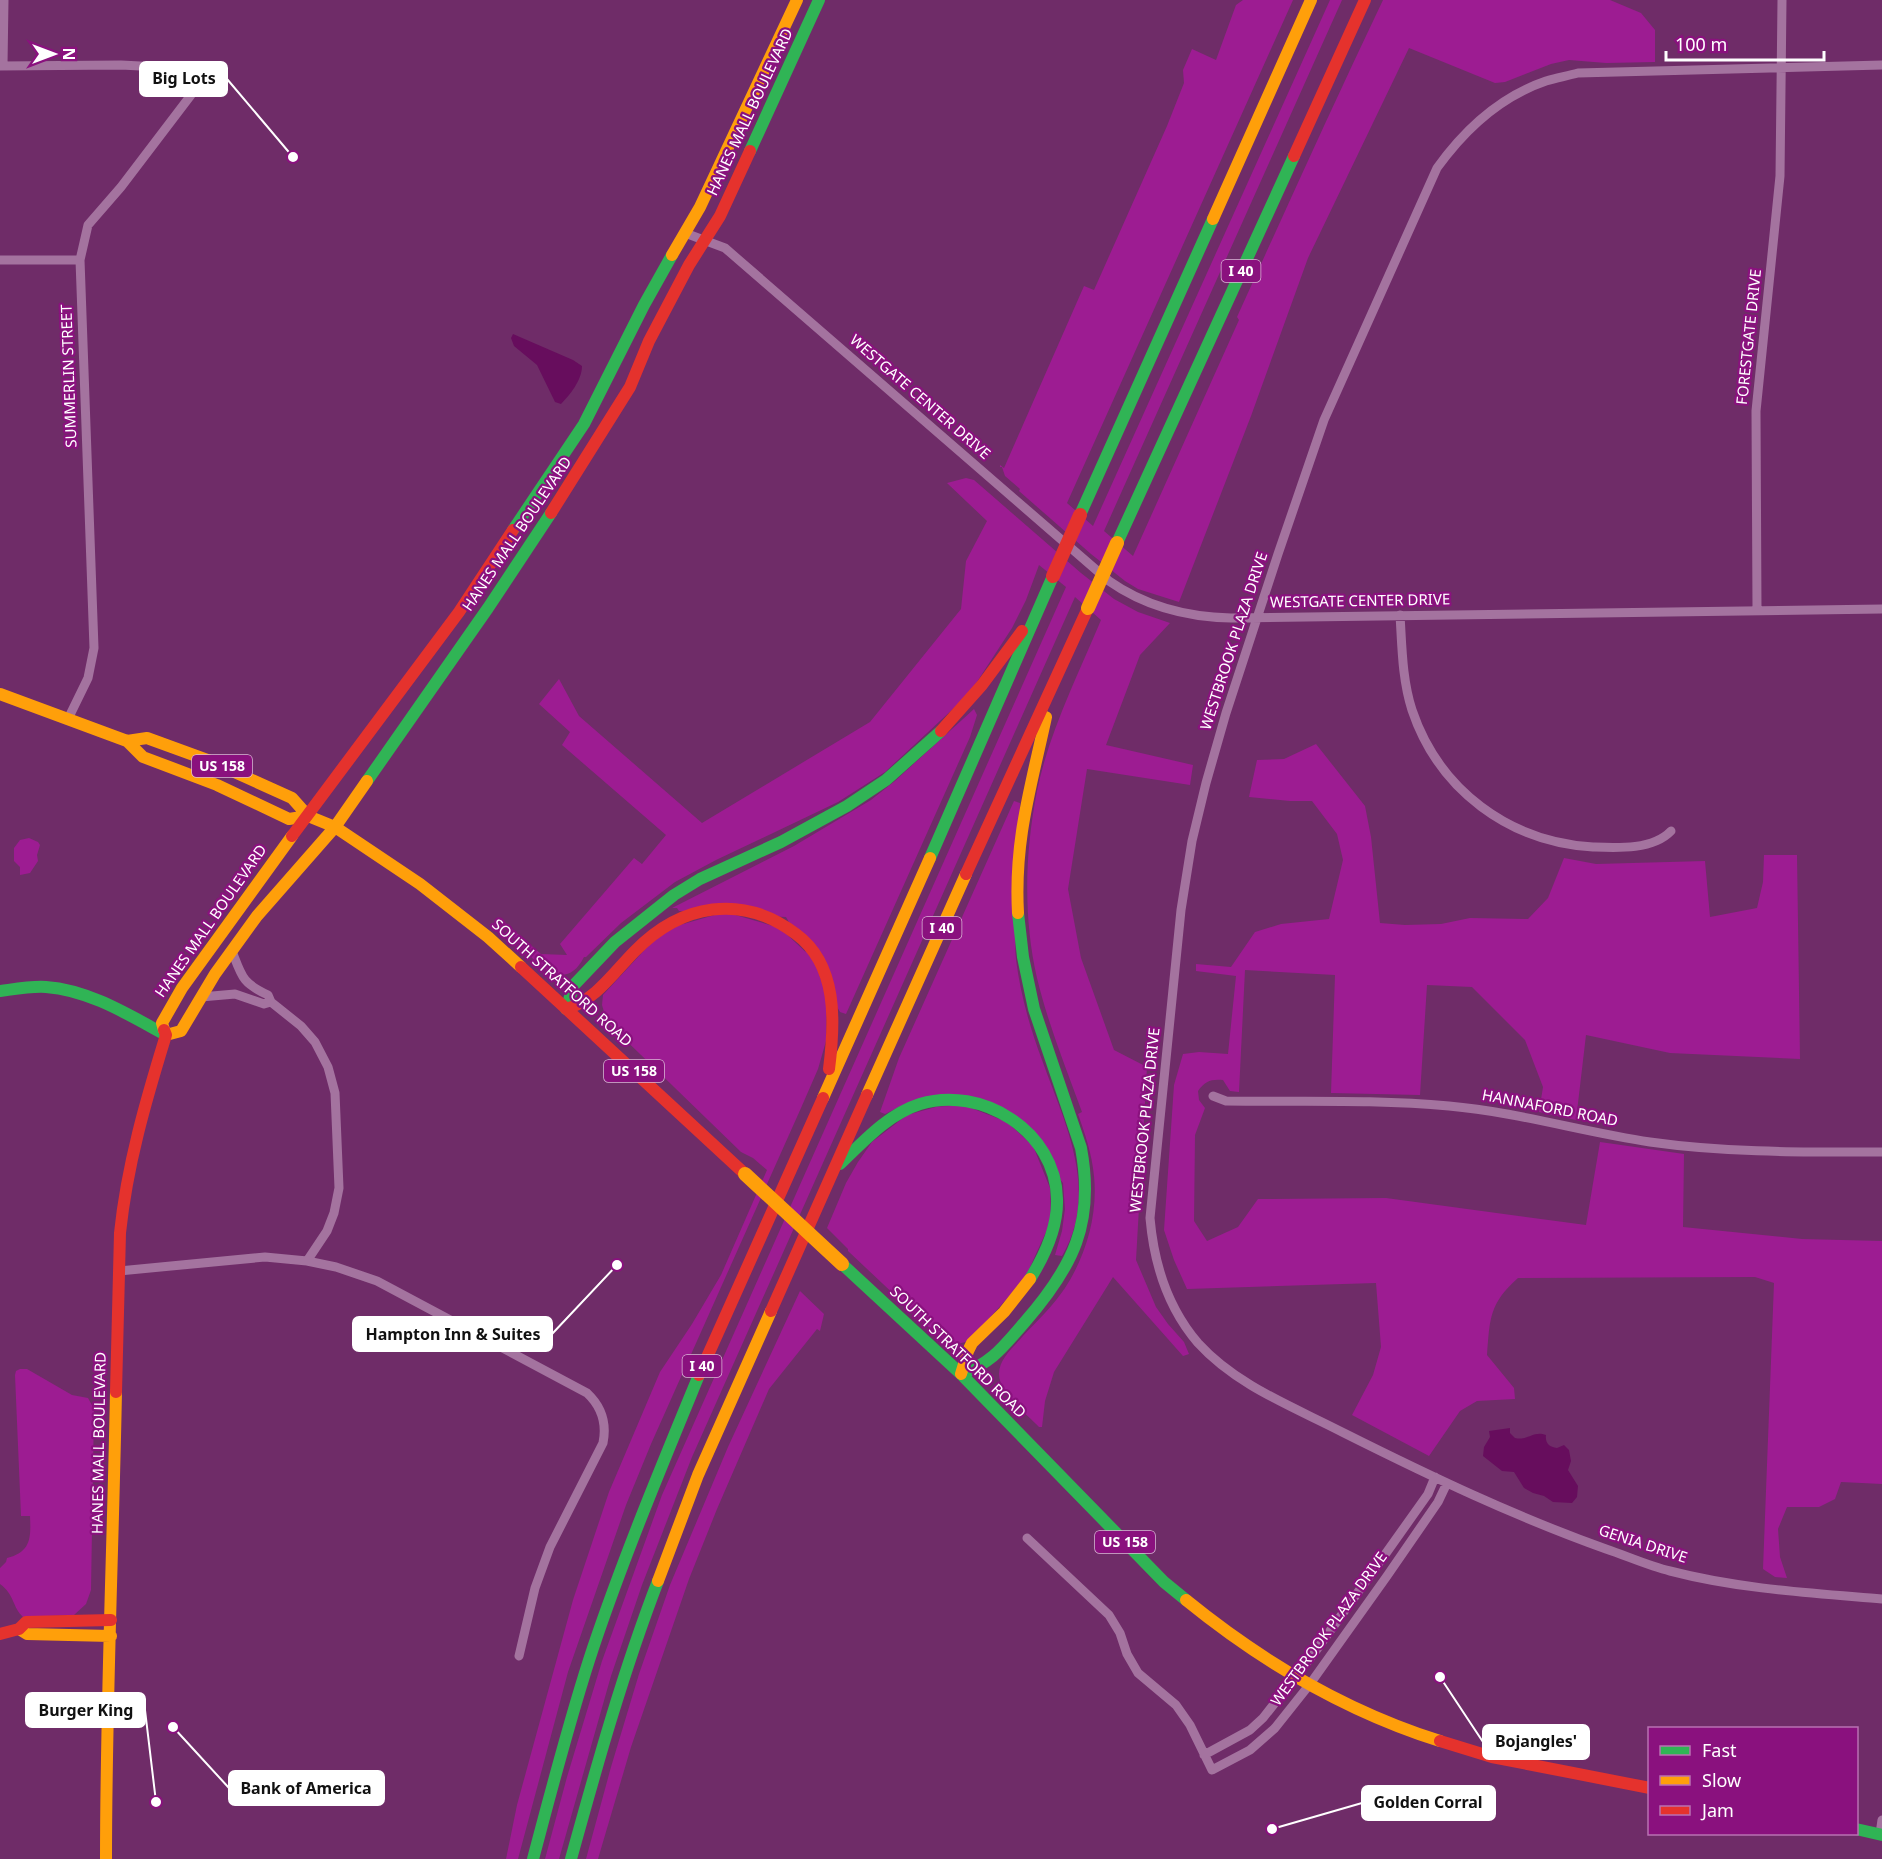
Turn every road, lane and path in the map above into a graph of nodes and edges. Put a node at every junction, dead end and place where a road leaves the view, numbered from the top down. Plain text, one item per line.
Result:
1 (4, 0) edge
2 (797, 0) edge
3 (819, 0) edge
4 (1311, 0) edge
5 (1365, 0) edge
6 (1782, 0) edge
7 (1882, 65) edge
8 (1, 66) edge
9 (1782, 68) junction
10 (686, 233) junction
11 (706, 240) junction
12 (0, 260) edge
13 (80, 260) junction
14 (1882, 609) edge
15 (1038, 610) junction
16 (1757, 610) junction
17 (1400, 615) junction
18 (1258, 618) junction
19 (1053, 686) junction
20 (0, 694) edge
21 (68, 719) junction
22 (127, 741) junction
23 (308, 816) junction
24 (334, 826) junction
25 (1671, 831) dead end
26 (232, 951) junction
27 (0, 991) edge
28 (201, 997) junction
29 (271, 1002) junction
30 (566, 1010) junction
31 (166, 1035) junction
32 (826, 1090) junction
33 (1213, 1095) dead end
34 (1882, 1152) edge
35 (833, 1171) junction
36 (307, 1261) junction
37 (119, 1271) junction
38 (961, 1374) junction
39 (1441, 1480) junction
40 (1027, 1538) dead end
41 (1882, 1599) edge
42 (111, 1620) junction
43 (20, 1629) junction
44 (0, 1634) edge
45 (111, 1636) junction
46 (519, 1656) dead end
47 (1296, 1676) junction
48 (1310, 1684) junction
49 (1204, 1755) junction
50 (1648, 1788) edge
51 (1882, 1820) edge
52 (1858, 1829) edge
53 (1881, 1835) edge
54 (106, 1859) edge
55 (533, 1859) edge
56 (571, 1859) edge

1 - 8 street
2 - 10 main road, HANES MALL BOULEVARD
3 - 11 main road, HANES MALL BOULEVARD
4 - 15 main road, I 40, bridge
5 - 19 main road, I 40, bridge
6 - 9 street, FORESTGATE DRIVE
7 - 9 street, WESTBROOK PLAZA DRIVE
8 - 13 street, SUMMERLIN STREET
9 - 16 street, FORESTGATE DRIVE
9 - 18 street, WESTBROOK PLAZA DRIVE
10 - 11 street, WESTGATE CENTER DRIVE
10 - 23 main road, HANES MALL BOULEVARD
11 - 18 street, WESTGATE CENTER DRIVE
11 - 24 main road, HANES MALL BOULEVARD
12 - 13 street
13 - 21 street, SUMMERLIN STREET
14 - 16 street, WESTGATE CENTER DRIVE
15 - 30 main road
15 - 32 main road, I 40
16 - 17 street, WESTGATE CENTER DRIVE
17 - 18 street, WESTGATE CENTER DRIVE
17 - 25 street
18 - 39 street, WESTBROOK PLAZA DRIVE
19 - 35 main road, I 40
19 - 38 main road
20 - 21 main road, SOUTH STRATFORD ROAD / US 158
21 - 22 main road, SOUTH STRATFORD ROAD / US 158
22 - 23 main road, SOUTH STRATFORD ROAD / US 158
22 - 23 main road, SOUTH STRATFORD ROAD / US 158
23 - 24 main road, SOUTH STRATFORD ROAD / US 158
23 - 31 main road, HANES MALL BOULEVARD
24 - 26 main road, HANES MALL BOULEVARD
24 - 30 main road, SOUTH STRATFORD ROAD / US 158
26 - 28 main road, HANES MALL BOULEVARD
26 - 29 street
27 - 31 main road
28 - 29 street
28 - 31 main road, HANES MALL BOULEVARD
29 - 36 street
30 - 32 main road
30 - 38 main road, SOUTH STRATFORD ROAD / US 158, bridge
31 - 37 main road, HANES MALL BOULEVARD
32 - 55 main road, I 40
33 - 34 street, HANNAFORD ROAD
35 - 38 main road
35 - 56 main road, I 40
36 - 37 street
36 - 46 street
37 - 42 main road, HANES MALL BOULEVARD
38 - 47 main road, SOUTH STRATFORD ROAD / US 158
39 - 41 street, GENIA DRIVE
39 - 47 street, WESTBROOK PLAZA DRIVE
39 - 48 street, WESTBROOK PLAZA DRIVE
40 - 49 street
42 - 43 main road
42 - 45 main road, HANES MALL BOULEVARD
43 - 44 main road
43 - 45 main road
45 - 54 main road, HANES MALL BOULEVARD
47 - 48 main road, SOUTH STRATFORD ROAD / US 158
47 - 49 street, WESTBROOK PLAZA DRIVE
48 - 49 street, WESTBROOK PLAZA DRIVE
48 - 50 main road, SOUTH STRATFORD ROAD / US 158
51 - 53 street
52 - 53 main road

